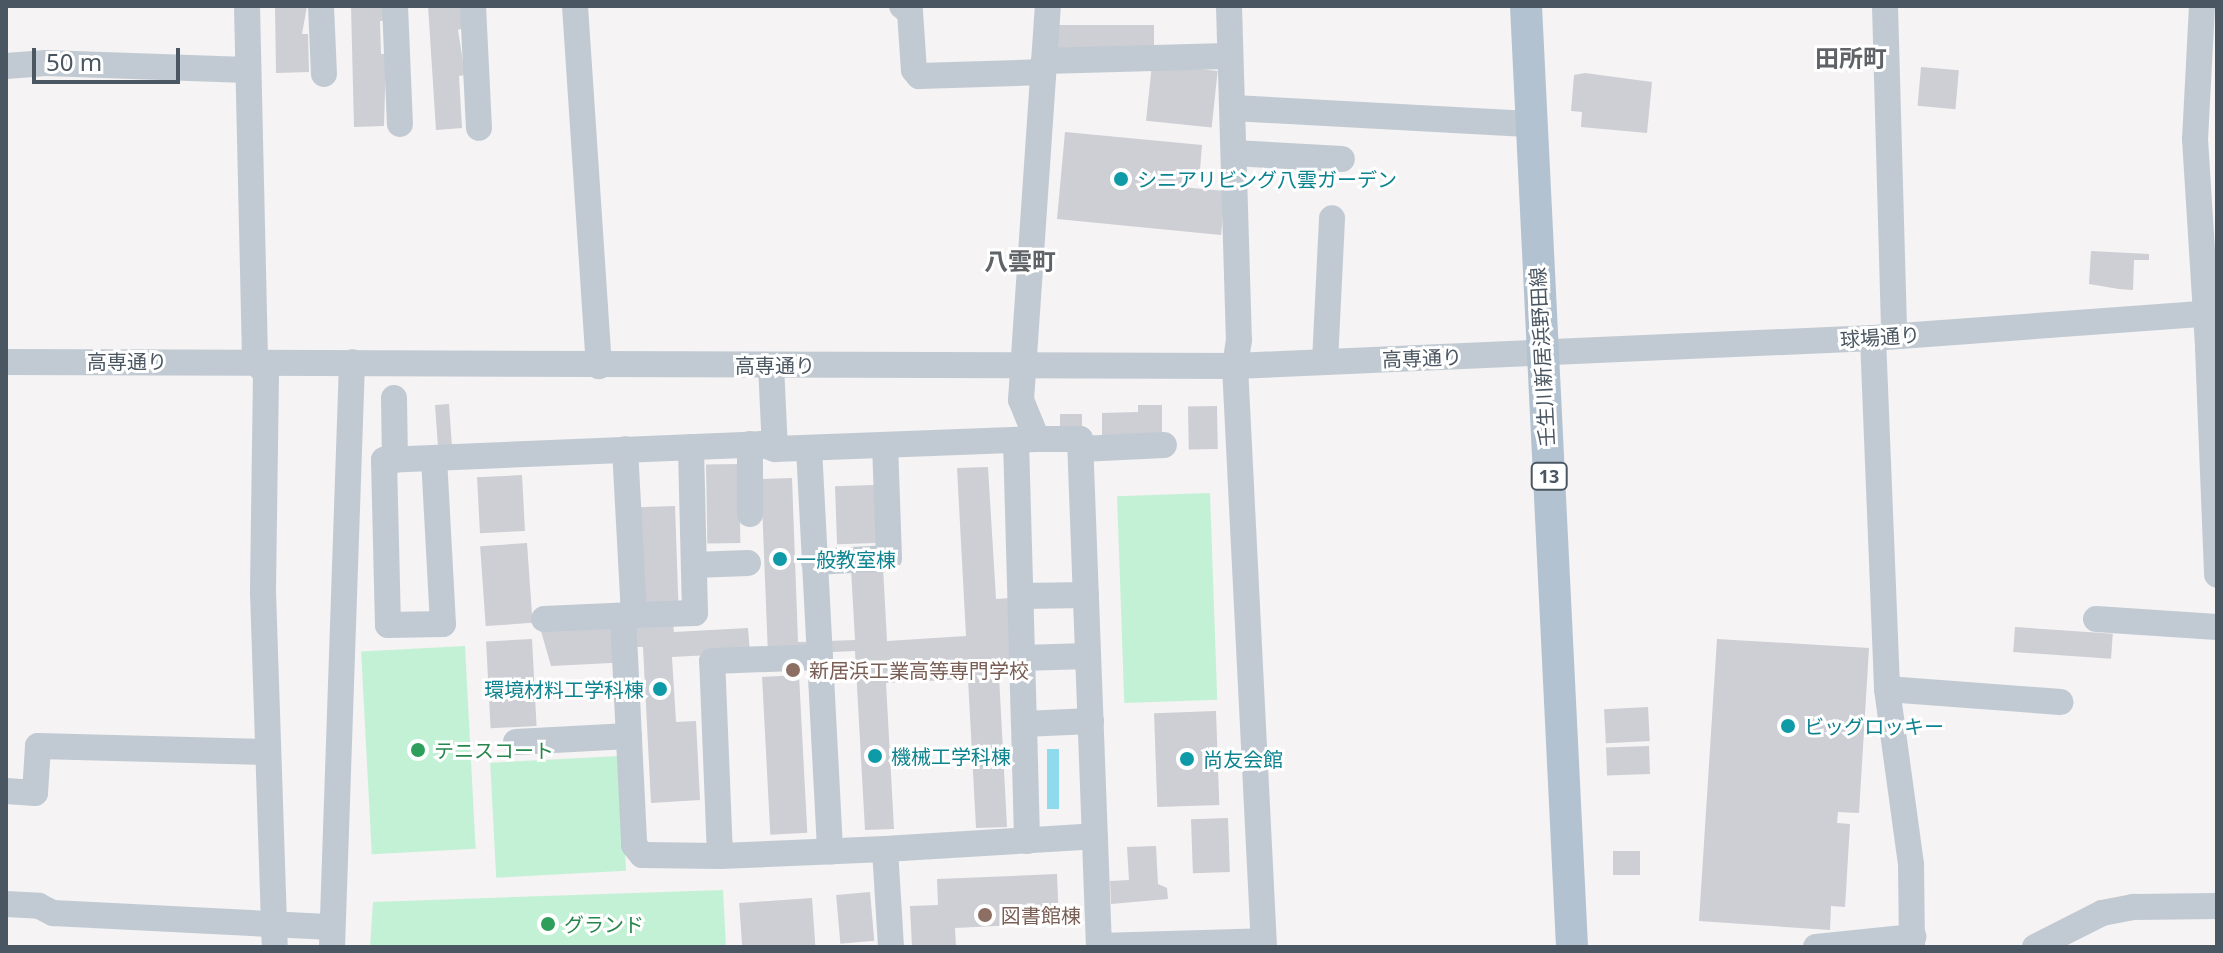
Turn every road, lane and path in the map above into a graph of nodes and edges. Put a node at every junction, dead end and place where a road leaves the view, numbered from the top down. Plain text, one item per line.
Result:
1 (247, 6) edge
2 (321, 6) edge
3 (395, 6) edge
4 (473, 6) edge
5 (575, 6) edge
6 (902, 6) edge
7 (1048, 6) edge
8 (1229, 6) edge
9 (1526, 6) edge
10 (1885, 6) edge
11 (2202, 6) edge
12 (1227, 56) junction
13 (6, 66) edge
14 (1043, 66) junction
15 (247, 70) junction
16 (324, 74) dead end
17 (1233, 108) junction
18 (400, 124) dead end
19 (1531, 124) junction
20 (479, 128) dead end
21 (1234, 153) junction
22 (1342, 159) dead end
23 (1332, 218) dead end
24 (2211, 313) edge
25 (1883, 337) junction
26 (2212, 348) edge
27 (1543, 354) junction
28 (255, 360) junction
29 (6, 362) edge
30 (352, 362) junction
31 (1325, 362) junction
32 (771, 365) junction
33 (1022, 365) junction
34 (599, 366) junction
35 (1235, 366) junction
36 (394, 398) dead end
37 (1026, 440) junction
38 (885, 445) junction
39 (1164, 445) dead end
40 (691, 447) junction
41 (763, 447) junction
42 (809, 448) junction
43 (625, 449) junction
44 (1081, 449) junction
45 (434, 458) junction
46 (395, 460) junction
47 (750, 514) dead end
48 (814, 562) junction
49 (748, 563) dead end
50 (694, 565) junction
51 (2217, 575) edge
52 (1086, 595) junction
53 (1021, 596) junction
54 (629, 616) junction
55 (544, 619) dead end
56 (2096, 619) dead end
57 (2217, 627) edge
58 (1088, 656) junction
59 (820, 657) junction
60 (1022, 658) junction
61 (1887, 689) junction
62 (2061, 702) dead end
63 (1091, 721) junction
64 (1024, 724) junction
65 (629, 736) junction
66 (516, 742) dead end
67 (265, 752) junction
68 (6, 791) edge
69 (1095, 836) junction
70 (1027, 841) junction
71 (885, 849) junction
72 (830, 851) junction
73 (720, 856) junction
74 (6, 904) edge
75 (2217, 906) edge
76 (274, 936) edge
77 (332, 937) edge
78 (1913, 942) edge
79 (1263, 944) edge
80 (1099, 946) edge
81 (891, 947) edge
82 (1572, 947) edge
83 (1816, 947) edge
84 (2035, 947) edge

1 - 15 street
2 - 16 street
3 - 18 street
4 - 20 street
5 - 34 street
6 - 14 street
7 - 14 street
8 - 12 street
9 - 19 main road, 壬生川新居浜野田線 / 13
10 - 25 street
11 - 24 street
12 - 14 street
12 - 17 street
13 - 15 street
14 - 33 street
15 - 28 street
17 - 19 street
17 - 21 street
19 - 27 main road, 壬生川新居浜野田線 / 13
21 - 22 street
21 - 35 street
23 - 31 street
24 - 25 street, 球場通り
24 - 26 street
25 - 27 street, 球場通り
25 - 61 street
26 - 51 street
27 - 31 street, 高専通り
27 - 82 main road, 壬生川新居浜野田線 / 13
28 - 29 street, 高専通り
28 - 30 street, 高専通り
28 - 67 street
30 - 34 street, 高専通り
30 - 77 street
31 - 35 street, 高専通り
32 - 33 street, 高専通り
32 - 34 street, 高専通り
32 - 41 street
33 - 35 street, 高専通り
33 - 37 street
35 - 79 street
36 - 46 street
37 - 38 street
37 - 44 street
37 - 53 street
38 - 42 street
38 - 48 street
39 - 44 street
40 - 41 street
40 - 43 street
40 - 50 street
41 - 42 street
41 - 47 street
42 - 48 street
43 - 45 street
43 - 54 street
44 - 52 street
45 - 46 street
45 - 46 street
48 - 59 street
49 - 50 street
50 - 54 street
52 - 53 street
52 - 58 street
53 - 60 street
54 - 55 street
54 - 65 street
56 - 57 street
58 - 60 street
58 - 63 street
59 - 72 street
59 - 73 street
60 - 64 street
61 - 62 street
61 - 78 street
63 - 64 street
63 - 69 street
64 - 70 street
65 - 66 street
65 - 73 street
67 - 68 street
67 - 76 street
69 - 70 street
69 - 80 street
70 - 71 street
71 - 72 street
71 - 81 street
72 - 73 street
74 - 76 street
75 - 84 street
76 - 77 street
78 - 83 street
79 - 80 street

